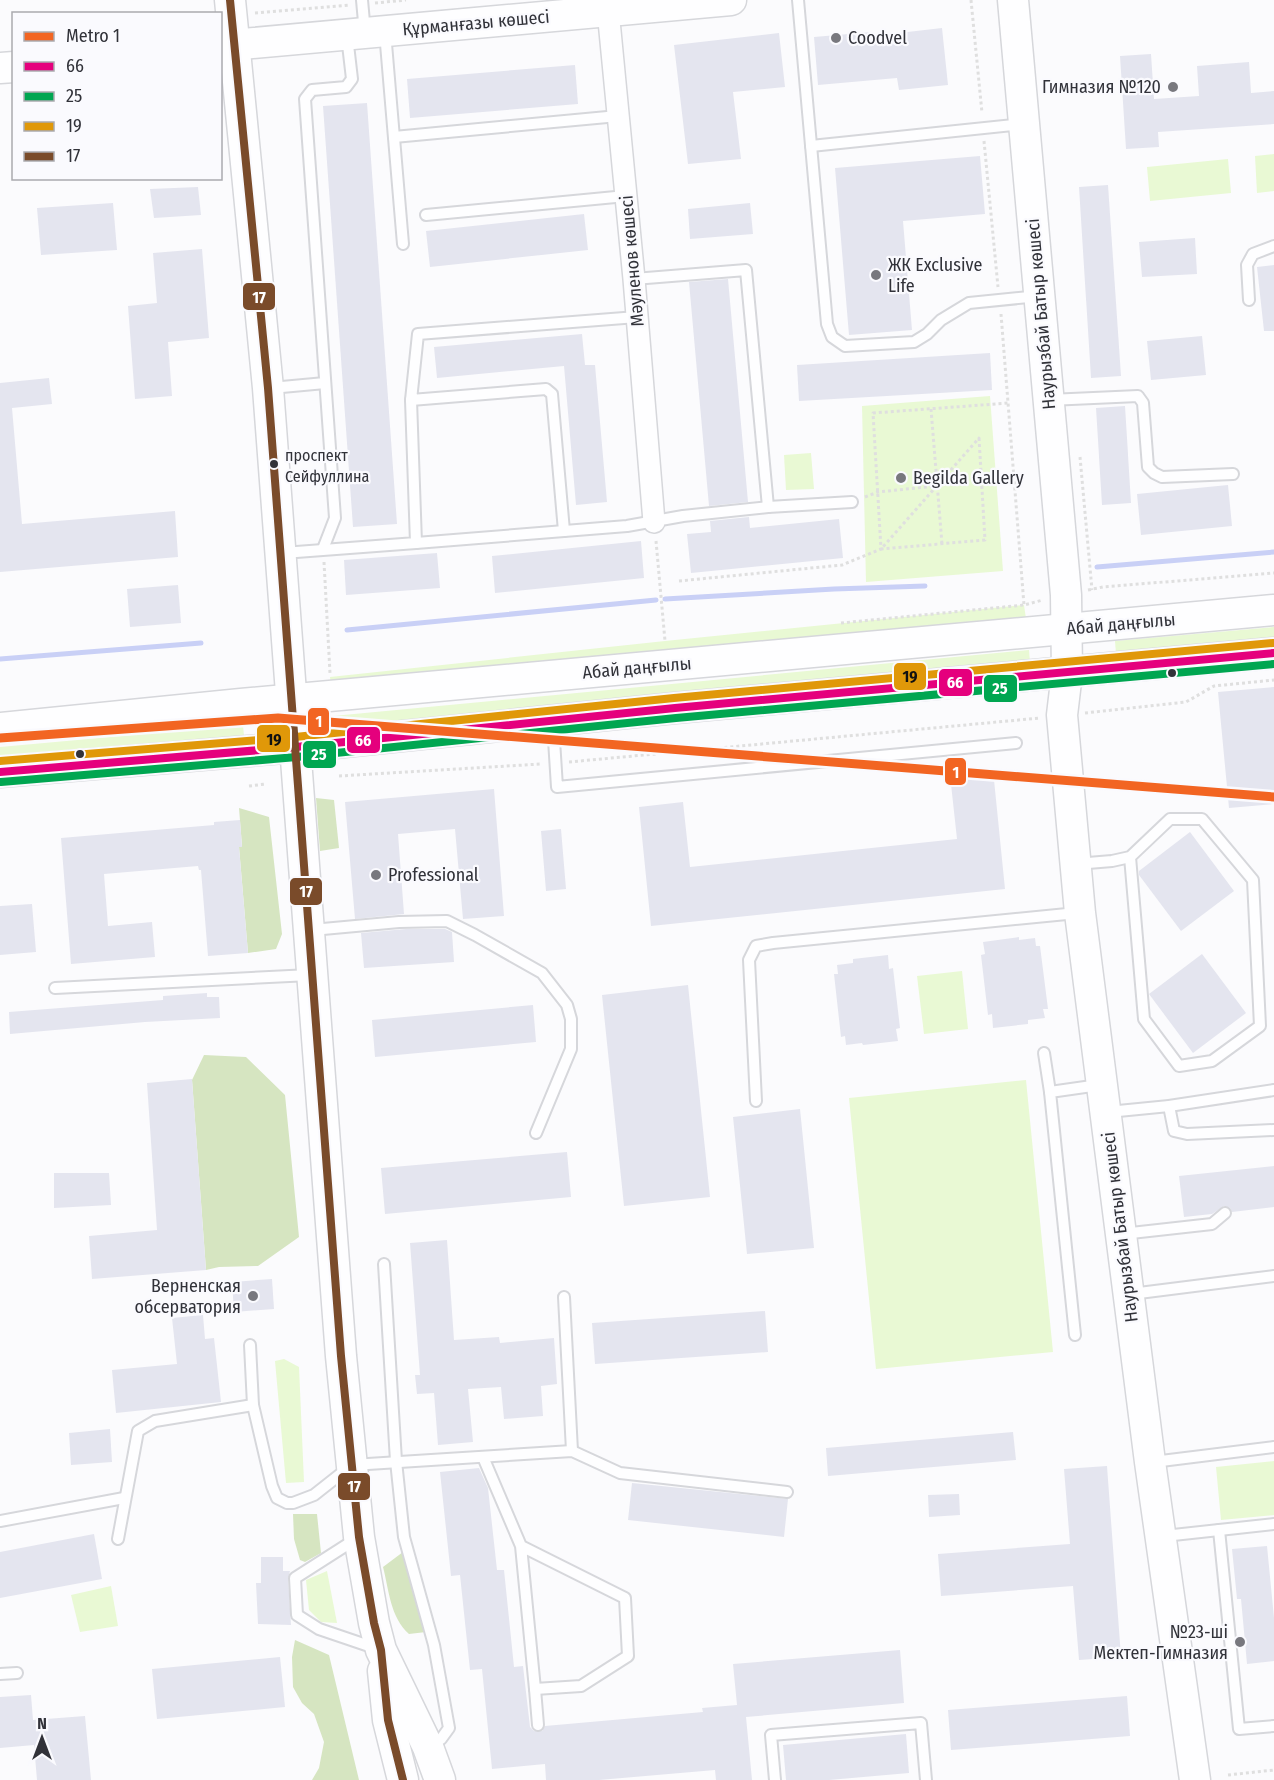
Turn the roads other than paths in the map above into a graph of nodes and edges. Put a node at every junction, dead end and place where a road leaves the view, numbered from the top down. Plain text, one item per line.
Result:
1 (731, 0) edge
2 (798, 0) edge
3 (1013, 0) edge
4 (363, 2) edge
5 (608, 6) edge
6 (240, 7) edge
7 (366, 33) junction
8 (227, 45) edge
9 (618, 116) junction
10 (1024, 124) junction
11 (394, 136) junction
12 (811, 146) junction
13 (626, 196) junction
14 (426, 215) dead end
15 (403, 244) dead end
16 (1274, 246) edge
17 (634, 279) junction
18 (1039, 296) junction
19 (1250, 300) dead end
20 (637, 317) junction
21 (325, 383) junction
22 (268, 388) junction
23 (411, 400) junction
24 (1049, 400) junction
25 (1233, 474) dead end
26 (852, 502) dead end
27 (768, 507) junction
28 (654, 522) junction
29 (564, 531) junction
30 (416, 543) junction
31 (323, 549) junction
32 (281, 553) junction
33 (1274, 610) edge
34 (1066, 628) junction
35 (1274, 653) edge
36 (1067, 673) junction
37 (292, 700) junction
38 (553, 720) junction
39 (0, 728) edge
40 (1016, 743) dead end
41 (296, 747) junction
42 (0, 772) edge
43 (1130, 856) junction
44 (1076, 864) junction
45 (1080, 913) junction
46 (309, 930) junction
47 (312, 975) junction
48 (56, 988) dead end
49 (1044, 1053) dead end
50 (1274, 1090) edge
51 (1050, 1092) junction
52 (1104, 1098) junction
53 (756, 1101) dead end
54 (1168, 1106) junction
55 (1274, 1130) edge
56 (536, 1133) dead end
57 (1225, 1212) dead end
58 (1121, 1234) junction
59 (384, 1264) dead end
60 (1274, 1276) edge
61 (1128, 1294) junction
62 (564, 1297) dead end
63 (1075, 1335) dead end
64 (250, 1345) dead end
65 (253, 1405) junction
66 (1274, 1447) edge
67 (572, 1451) junction
68 (483, 1457) junction
69 (396, 1461) junction
70 (1150, 1462) junction
71 (352, 1465) junction
72 (787, 1492) dead end
73 (124, 1498) junction
74 (0, 1521) edge
75 (1274, 1524) edge
76 (1219, 1530) junction
77 (1160, 1536) junction
78 (359, 1537) junction
79 (118, 1539) dead end
80 (522, 1546) junction
81 (381, 1650) junction
82 (17, 1673) dead end
83 (0, 1674) edge
84 (535, 1689) junction
85 (538, 1725) dead end
86 (1274, 1726) edge
87 (428, 1747) junction
88 (403, 1780) edge
89 (440, 1780) edge
90 (775, 1780) edge
91 (926, 1780) edge
92 (1195, 1780) edge

1 - 5 main road, Құрманғазы көшесі
2 - 12 lane
3 - 10 main road, Наурызбай Батыр көшесі
4 - 7 lane
5 - 7 main road, Құрманғазы көшесі
5 - 9 street, Мәуленов көшесі
6 - 8 main road
7 - 8 main road, Құрманғазы көшесі
7 - 11 lane
7 - 21 lane
8 - 22 main road
9 - 11 lane
9 - 13 street, Мәуленов көшесі
10 - 12 lane
10 - 18 main road, Наурызбай Батыр көшесі
11 - 15 lane
12 - 18 lane
13 - 14 lane
13 - 17 street, Мәуленов көшесі
16 - 19 lane
17 - 20 street, Мәуленов көшесі
17 - 27 lane
18 - 24 main road, Наурызбай Батыр көшесі
20 - 23 lane
20 - 28 street, Мәуленов көшесі
21 - 22 lane
21 - 31 lane
22 - 32 main road
23 - 29 lane
23 - 30 lane
24 - 25 lane
24 - 34 main road, Наурызбай Батыр көшесі
26 - 27 lane
27 - 28 lane
28 - 29 lane
29 - 30 lane
30 - 31 lane
31 - 32 lane
32 - 37 main road
33 - 34 main road, Абай даңғылы
34 - 36 main road
34 - 37 main road, Абай даңғылы
35 - 36 main road
36 - 38 main road
36 - 44 main road, Наурызбай Батыр көшесі
37 - 39 main road, Абай даңғылы
37 - 41 main road
38 - 40 lane
38 - 41 main road
41 - 42 main road
41 - 46 main road
43 - 43 lane
43 - 44 lane
44 - 45 main road, Наурызбай Батыр көшесі
45 - 52 main road, Наурызбай Батыр көшесі
45 - 53 lane
46 - 47 main road
46 - 56 lane
47 - 48 lane
47 - 71 main road
49 - 51 lane
50 - 54 lane
51 - 52 lane
51 - 63 lane
52 - 54 lane
52 - 58 main road, Наурызбай Батыр көшесі
54 - 55 lane
57 - 58 lane
58 - 61 main road, Наурызбай Батыр көшесі
59 - 69 lane
60 - 61 lane
61 - 70 main road, Наурызбай Батыр көшесі
62 - 67 lane
64 - 65 lane
65 - 71 lane
65 - 73 lane
66 - 70 lane
67 - 68 lane
67 - 72 lane
68 - 69 lane
68 - 80 lane
69 - 71 lane
69 - 87 lane
70 - 77 main road, Наурызбай Батыр көшесі
71 - 78 main road
73 - 74 lane
73 - 79 lane
75 - 76 lane
76 - 77 lane
76 - 86 lane
77 - 92 main road, Наурызбай Батыр көшесі
78 - 81 main road
78 - 81 lane
80 - 84 lane
80 - 84 lane
81 - 87 main road
81 - 88 main road
82 - 83 lane
84 - 85 lane
87 - 89 main road
90 - 91 lane

